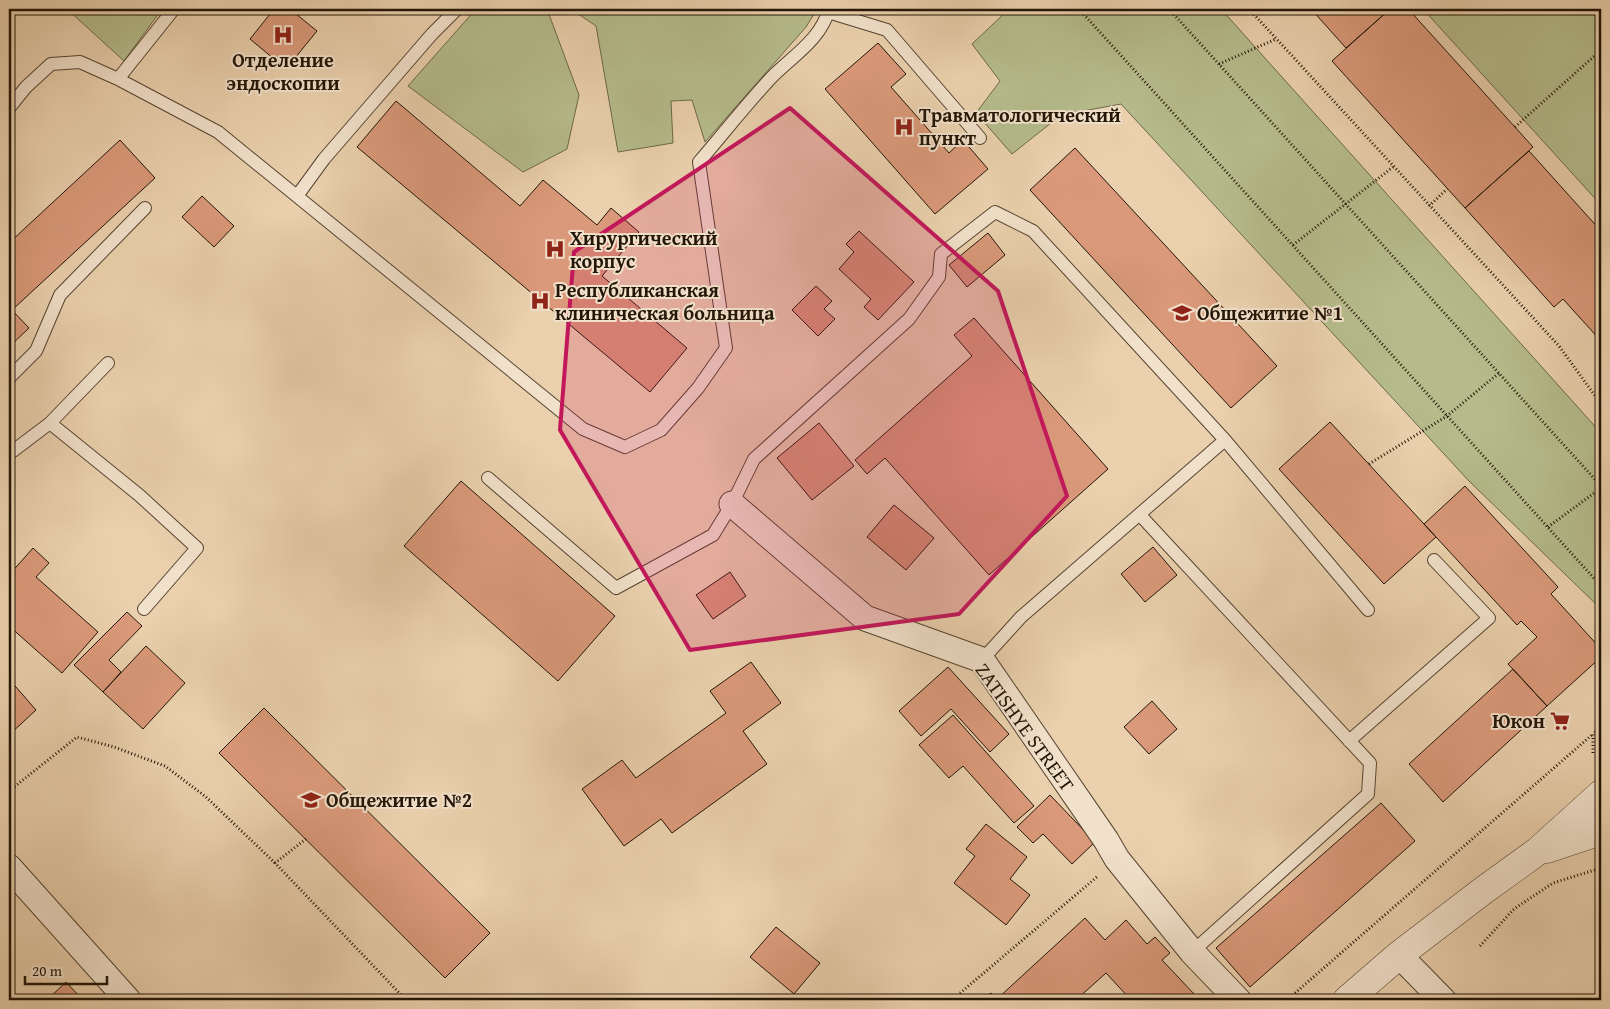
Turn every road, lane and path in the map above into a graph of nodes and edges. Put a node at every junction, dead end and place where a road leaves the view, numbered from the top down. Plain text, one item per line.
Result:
1 (174, 9) edge
2 (457, 9) edge
3 (1078, 9) edge
4 (1169, 9) edge
5 (1249, 9) edge
6 (829, 10) edge
7 (1276, 39) junction
8 (1601, 50) edge
9 (1219, 64) junction
10 (118, 79) junction
11 (9, 108) edge
12 (1515, 127) dead end
13 (980, 138) dead end
14 (1393, 167) junction
15 (1447, 189) dead end
16 (297, 196) junction
17 (1346, 204) junction
18 (1429, 206) junction
19 (145, 208) dead end
20 (1292, 245) junction
21 (108, 363) dead end
22 (1499, 373) junction
23 (9, 378) edge
24 (1601, 404) edge
25 (1447, 416) junction
26 (50, 423) junction
27 (1225, 440) junction
28 (9, 454) edge
29 (1369, 464) dead end
30 (488, 478) dead end
31 (1601, 487) edge
32 (732, 504) junction
33 (1140, 515) junction
34 (1548, 527) junction
35 (1434, 560) dead end
36 (1601, 586) edge
37 (144, 609) dead end
38 (1368, 610) dead end
39 (982, 660) junction
40 (1601, 727) edge
41 (1593, 734) junction
42 (1349, 741) junction
43 (1593, 754) dead end
44 (9, 791) edge
45 (1601, 794) edge
46 (1601, 831) edge
47 (306, 839) dead end
48 (1538, 851) junction
49 (1117, 859) junction
50 (275, 863) junction
51 (9, 867) edge
52 (1601, 868) edge
53 (1480, 946) dead end
54 (1192, 952) junction
55 (1399, 955) junction
56 (128, 1000) edge
57 (406, 1000) edge
58 (952, 1000) edge
59 (1238, 1000) edge
60 (1287, 1000) edge
61 (1347, 1000) edge
62 (1443, 1000) edge

1 - 10 lane
2 - 16 lane
3 - 20 path
4 - 9 path
5 - 7 path
6 - 13 lane
6 - 16 lane
7 - 9 path
7 - 14 path
8 - 12 path
9 - 17 path
10 - 11 lane
10 - 16 lane
14 - 17 path
14 - 18 path
15 - 18 path
17 - 20 path
17 - 22 path
18 - 24 path
19 - 23 lane
20 - 25 path
21 - 26 lane
22 - 25 path
22 - 31 path
25 - 29 path
25 - 34 path
26 - 28 lane
26 - 37 lane
27 - 32 lane
27 - 33 lane
27 - 38 lane
30 - 32 lane
31 - 34 path
32 - 39 street, ZATISHYE STREET
33 - 39 lane
33 - 42 lane
34 - 36 path
35 - 42 lane
39 - 49 street, ZATISHYE STREET
40 - 41 path
41 - 43 path
41 - 60 path
42 - 54 lane
44 - 50 path
45 - 48 street
46 - 48 street
47 - 50 path
48 - 55 street
49 - 54 street, ZATISHYE STREET
49 - 58 path
50 - 57 path
51 - 56 street
52 - 53 path
54 - 59 street, ZATISHYE STREET
55 - 61 street
55 - 62 street

